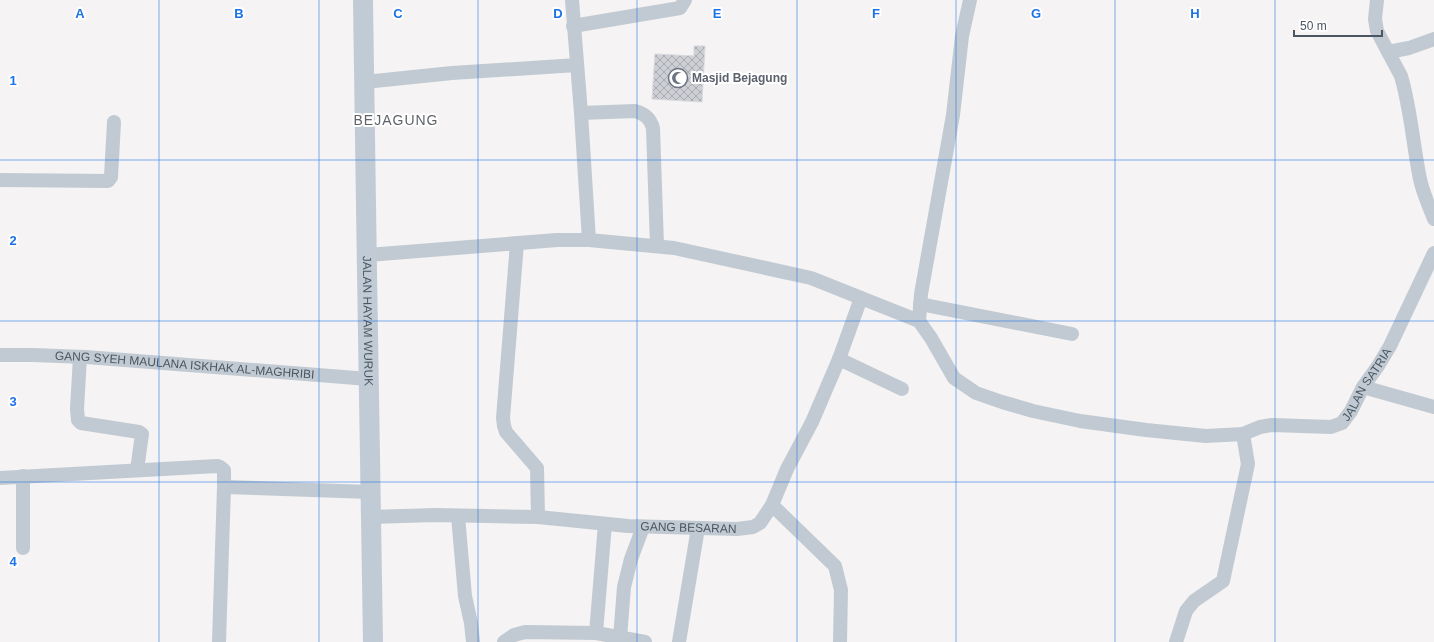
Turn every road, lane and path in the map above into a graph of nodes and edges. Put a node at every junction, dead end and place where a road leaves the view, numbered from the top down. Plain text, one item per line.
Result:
1 (364, 0) edge
2 (572, 0) edge
3 (685, 0) edge
4 (970, 0) edge
5 (1377, 0) edge
6 (574, 26) junction
7 (1434, 39) edge
8 (1388, 52) junction
9 (577, 65) junction
10 (365, 82) junction
11 (581, 113) junction
12 (114, 122) dead end
13 (0, 180) edge
14 (1434, 220) edge
15 (589, 240) junction
16 (518, 243) junction
17 (657, 246) junction
18 (1434, 253) edge
19 (368, 255) junction
20 (861, 298) junction
21 (920, 304) junction
22 (919, 322) junction
23 (1072, 334) dead end
24 (0, 355) edge
25 (80, 357) junction
26 (839, 359) junction
27 (369, 379) junction
28 (1363, 387) junction
29 (902, 389) dead end
30 (1434, 407) edge
31 (1243, 434) junction
32 (137, 470) junction
33 (23, 476) junction
34 (0, 478) edge
35 (224, 487) junction
36 (370, 492) junction
37 (772, 505) junction
38 (458, 516) junction
39 (370, 517) junction
40 (538, 517) junction
41 (605, 524) junction
42 (643, 527) junction
43 (698, 528) junction
44 (23, 548) dead end
45 (596, 634) junction
46 (620, 638) junction
47 (219, 642) edge
48 (373, 642) edge
49 (473, 642) edge
50 (504, 642) edge
51 (645, 642) edge
52 (679, 642) edge
53 (840, 642) edge
54 (1176, 642) edge

1 - 10 main road, JALAN HAYAM WURUK
2 - 6 street
3 - 6 street
4 - 21 street
5 - 8 street
6 - 9 street
7 - 8 street
8 - 14 street
9 - 10 street
9 - 11 street
10 - 19 main road, JALAN HAYAM WURUK
11 - 15 street
11 - 17 street
12 - 13 street
15 - 16 street
15 - 17 street
16 - 19 street
16 - 40 street
17 - 20 street
18 - 28 street, JALAN SATRIA
19 - 27 main road, JALAN HAYAM WURUK
20 - 22 street
20 - 26 street, GANG BESARAN
21 - 22 street
21 - 23 street
22 - 31 street
24 - 25 street, GANG SYEH MAULANA ISKHAK AL-MAGHRIBI
25 - 27 street, GANG SYEH MAULANA ISKHAK AL-MAGHRIBI
25 - 32 street
26 - 29 street
26 - 37 street, GANG BESARAN
27 - 36 main road, JALAN HAYAM WURUK
28 - 30 street
28 - 31 street, JALAN SATRIA
31 - 54 street
32 - 33 street
32 - 35 street
33 - 34 street
33 - 44 street
35 - 36 street
35 - 47 street
36 - 39 main road, JALAN HAYAM WURUK
37 - 43 street, GANG BESARAN
37 - 53 street
38 - 39 street, GANG BESARAN
38 - 40 street, GANG BESARAN
38 - 49 street
39 - 48 main road, JALAN HAYAM WURUK
40 - 41 street, GANG BESARAN
41 - 42 street, GANG BESARAN
41 - 45 street
42 - 43 street, GANG BESARAN
42 - 46 street
43 - 52 street
45 - 46 street
45 - 50 street
46 - 51 street

